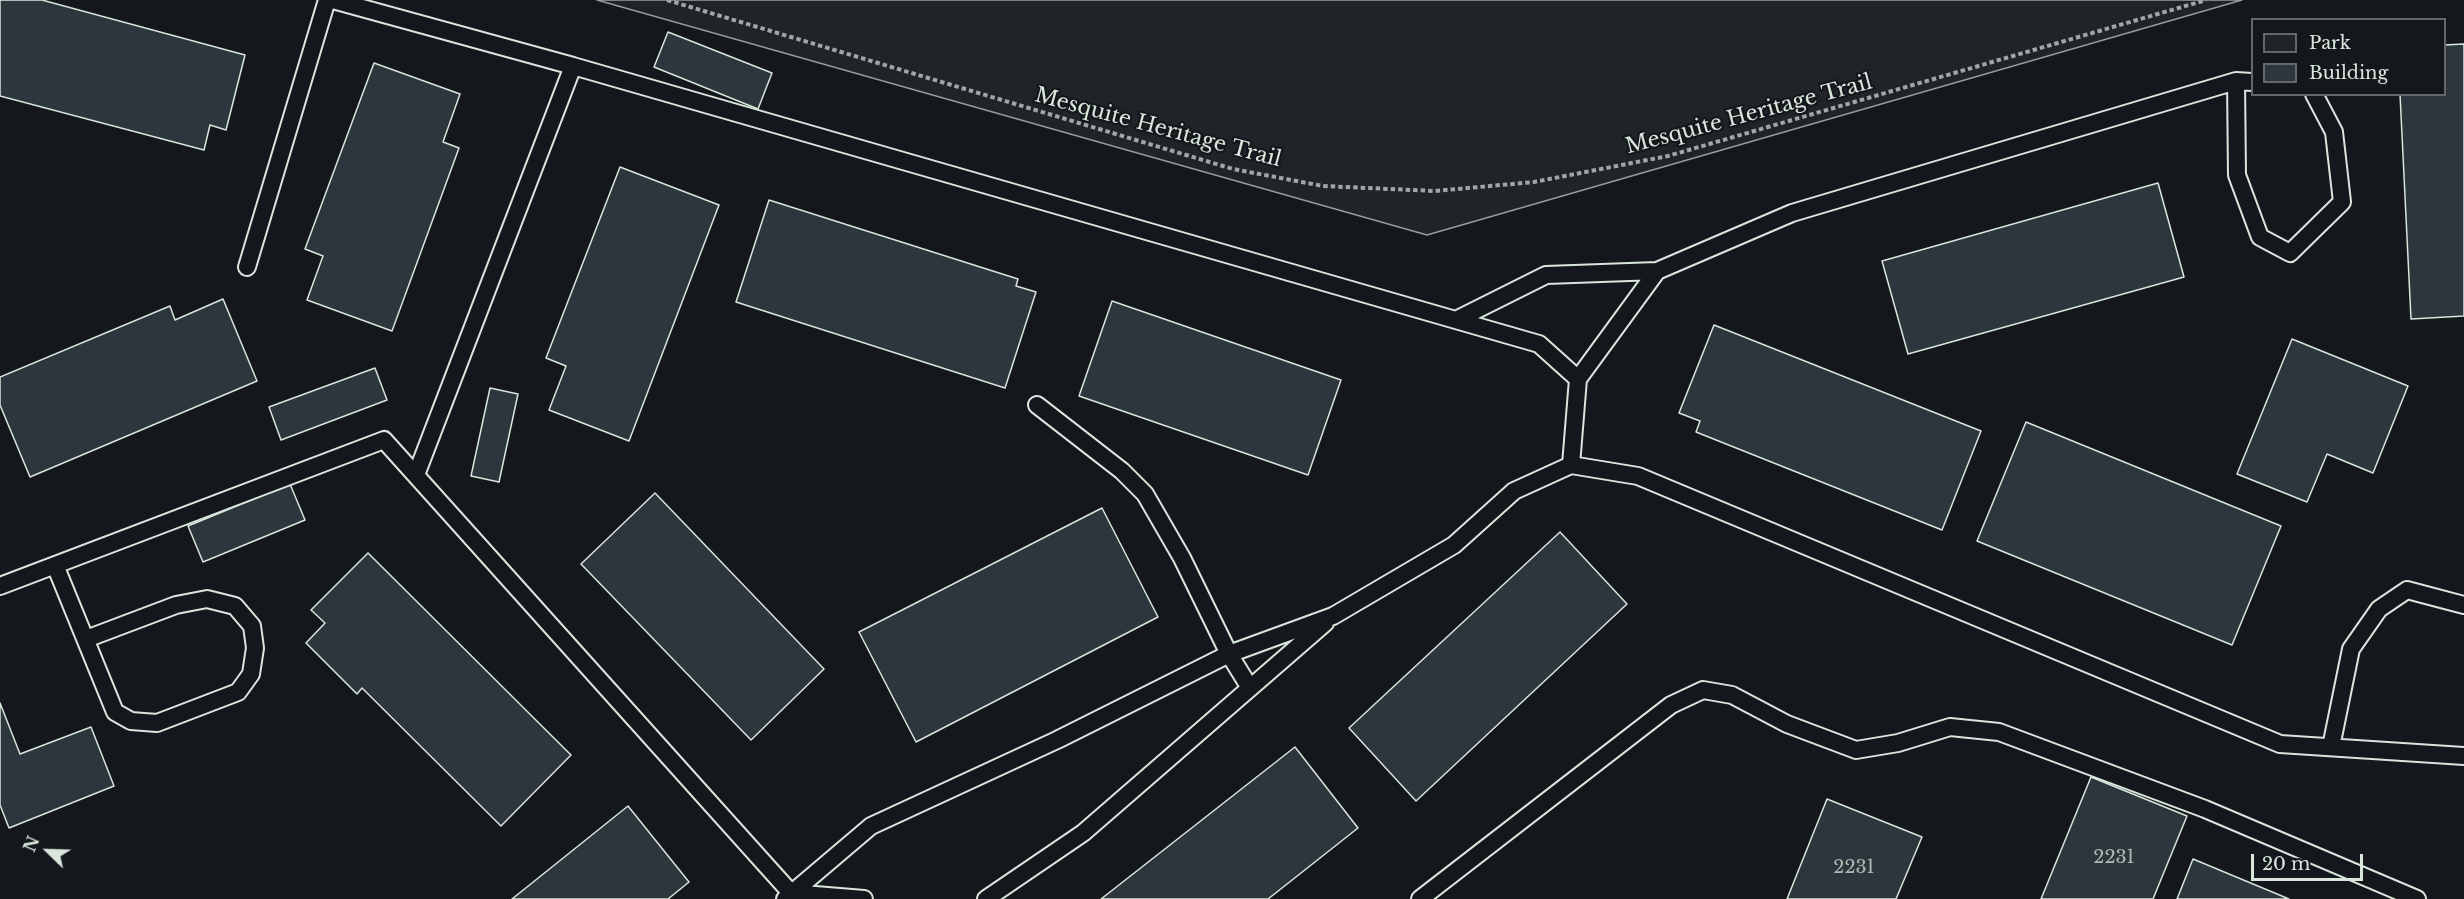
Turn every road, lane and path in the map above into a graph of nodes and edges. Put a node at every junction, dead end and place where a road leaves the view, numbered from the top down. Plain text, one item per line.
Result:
1 (327, 0) edge
2 (333, 0) edge
3 (667, 0) edge
4 (2206, 0) edge
5 (573, 66) junction
6 (2245, 81) edge
7 (2315, 96) edge
8 (247, 267) dead end
9 (1657, 271) junction
10 (1456, 320) junction
11 (1578, 379) junction
12 (1036, 405) dead end
13 (1571, 465) junction
14 (416, 475) junction
15 (55, 565) junction
16 (0, 586) edge
17 (2464, 605) edge
18 (1333, 616) junction
19 (86, 639) junction
20 (1229, 654) junction
21 (1250, 688) junction
22 (2331, 747) junction
23 (2464, 756) edge
24 (788, 896) edge
25 (864, 899) edge
26 (986, 899) edge
27 (1420, 899) edge
28 (2417, 899) edge

1 - 8 lane
2 - 5 lane
3 - 4 path, Mesquite Heritage Trail
5 - 10 lane
5 - 14 lane
6 - 7 lane
6 - 9 lane
9 - 10 lane
9 - 11 lane
10 - 11 lane
11 - 13 lane
12 - 20 lane
13 - 18 lane
13 - 22 lane
14 - 15 lane
14 - 24 lane
15 - 16 lane
15 - 19 lane
17 - 22 lane
18 - 20 lane
18 - 21 lane
19 - 19 lane
20 - 21 lane
20 - 24 lane
21 - 26 lane
22 - 23 lane
24 - 25 lane
27 - 28 lane

